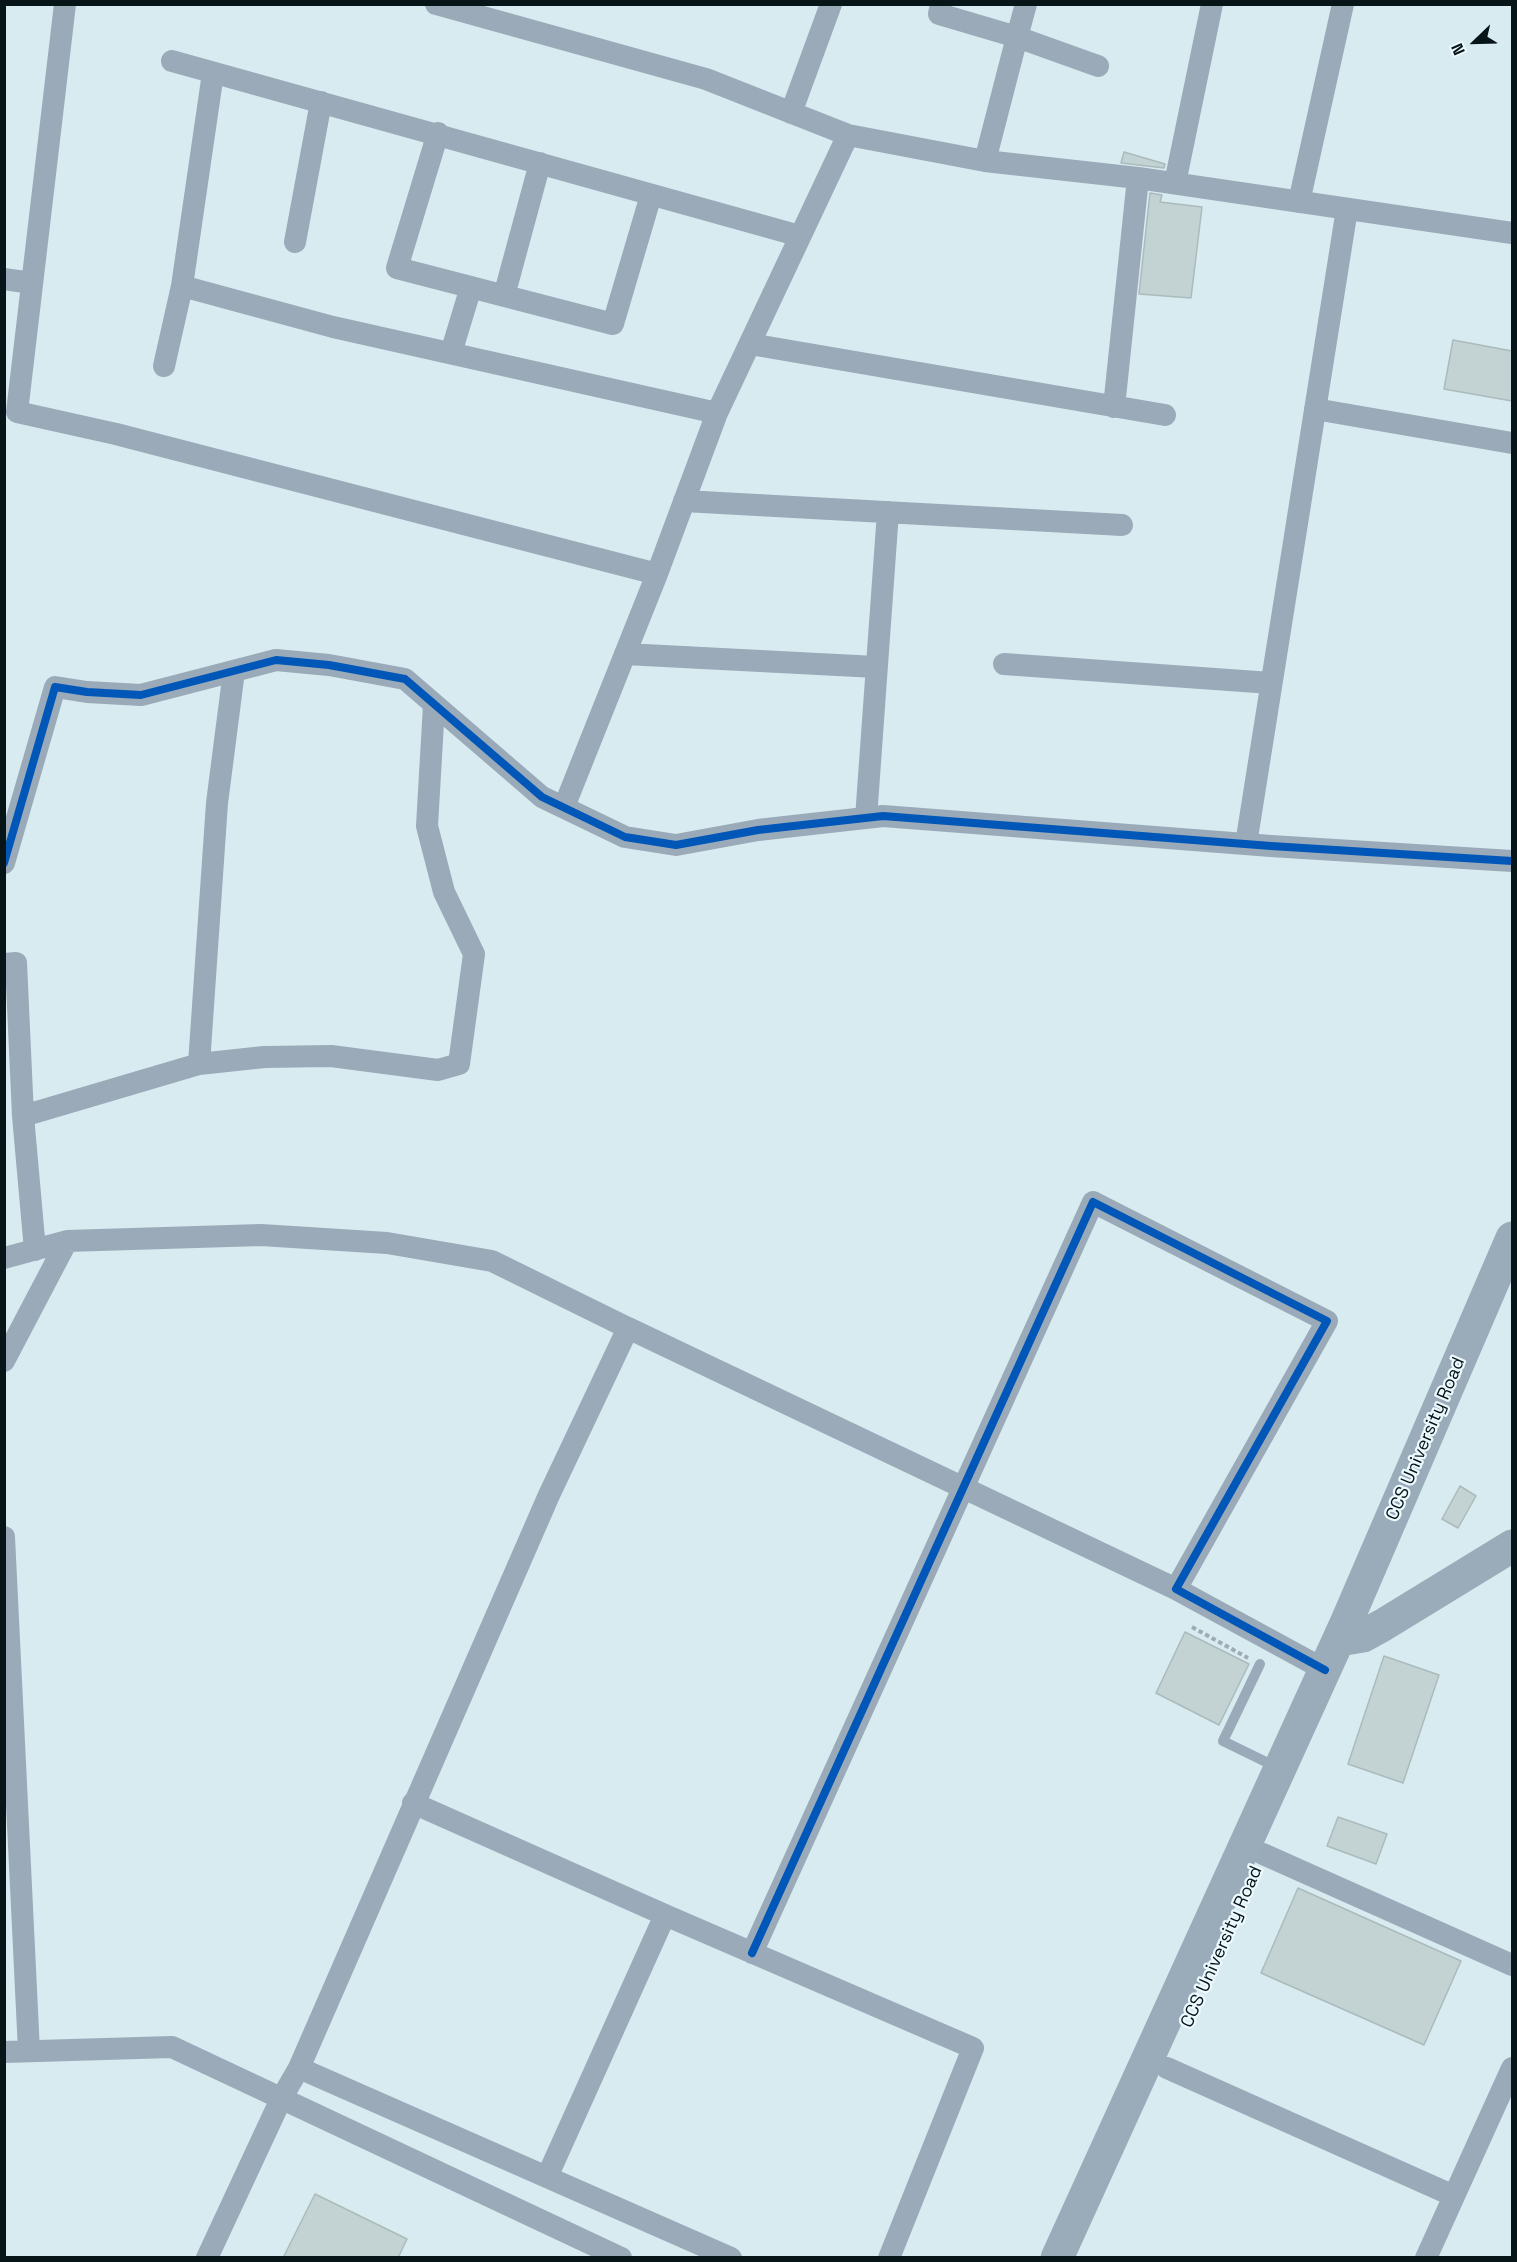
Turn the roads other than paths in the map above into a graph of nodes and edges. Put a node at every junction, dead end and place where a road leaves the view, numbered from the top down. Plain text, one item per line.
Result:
1 (65, 4) edge
2 (436, 4) edge
3 (831, 4) edge
4 (941, 4) edge
5 (1026, 4) edge
6 (1212, 4) edge
7 (1343, 4) edge
8 (1017, 37) junction
9 (172, 61) dead end
10 (1098, 66) dead end
11 (213, 73) junction
12 (321, 102) junction
13 (791, 113) junction
14 (438, 133) junction
15 (848, 135) junction
16 (985, 161) junction
17 (540, 163) junction
18 (1138, 178) junction
19 (1175, 183) junction
20 (651, 195) junction
21 (1299, 202) junction
22 (1347, 209) junction
23 (1512, 233) edge
24 (800, 236) junction
25 (295, 242) dead end
26 (4, 279) edge
27 (32, 283) junction
28 (182, 286) junction
29 (471, 287) junction
30 (504, 296) junction
31 (750, 344) junction
32 (451, 353) junction
33 (164, 366) dead end
34 (1114, 407) junction
35 (1315, 410) junction
36 (11, 412) edge
37 (717, 413) junction
38 (1165, 415) dead end
39 (1512, 443) edge
40 (684, 501) junction
41 (888, 512) junction
42 (1122, 525) dead end
43 (657, 574) junction
44 (625, 654) junction
45 (1004, 664) dead end
46 (876, 667) junction
47 (234, 671) junction
48 (1271, 683) junction
49 (434, 705) junction
50 (564, 807) junction
51 (866, 818) junction
52 (1246, 844) junction
53 (1512, 861) edge
54 (4, 863) edge
55 (4, 964) edge
56 (199, 1064) junction
57 (23, 1116) junction
58 (1512, 1238) edge
59 (67, 1241) junction
60 (35, 1250) junction
61 (4, 1258) edge
62 (1512, 1279) edge
63 (628, 1328) junction
64 (4, 1361) edge
65 (963, 1488) junction
66 (1512, 1521) edge
67 (4, 1537) edge
68 (1512, 1546) edge
69 (1176, 1589) junction
70 (1355, 1627) junction
71 (1260, 1664) road end
72 (1325, 1670) junction
73 (1264, 1761) dead end
74 (413, 1803) junction
75 (1263, 1854) junction
76 (665, 1915) junction
77 (752, 1953) junction
78 (1512, 1965) edge
79 (29, 2051) junction
80 (4, 2052) edge
81 (299, 2068) junction
82 (1167, 2068) junction
83 (1512, 2068) edge
84 (281, 2099) junction
85 (547, 2177) junction
86 (1454, 2196) junction
87 (207, 2258) edge
88 (621, 2258) edge
89 (731, 2258) edge
90 (889, 2258) edge
91 (1057, 2258) edge
92 (1081, 2258) edge
93 (1426, 2258) edge

1 - 27 street
2 - 13 street
3 - 13 street
4 - 8 street
5 - 8 street
6 - 19 street
7 - 21 street
8 - 10 street
8 - 16 street
9 - 11 street
11 - 12 street
11 - 28 street
12 - 14 street
12 - 25 street
13 - 15 street
14 - 17 street
14 - 29 street
15 - 16 street
15 - 24 street
16 - 18 street
17 - 20 street
17 - 30 street
18 - 19 street
18 - 34 street
19 - 21 street
20 - 24 street
20 - 30 street
21 - 22 street
22 - 23 street
22 - 35 street
24 - 31 street
26 - 27 street
27 - 36 street
28 - 32 street
28 - 33 street
29 - 30 street
29 - 32 street
31 - 34 street
31 - 37 street
32 - 37 street
34 - 38 street
35 - 39 street
35 - 48 street
36 - 43 street
37 - 40 street
40 - 41 street
40 - 43 street
41 - 42 street
41 - 46 street
43 - 44 street
44 - 46 street
44 - 50 street
45 - 48 street
46 - 51 street
47 - 49 street
47 - 54 street
47 - 56 street
48 - 52 street
49 - 50 street
49 - 56 street
50 - 51 street
51 - 52 street
52 - 53 street
55 - 57 street
56 - 57 street
57 - 60 street
58 - 70 highway, CCS University Road
59 - 60 street
59 - 63 street
59 - 64 street
60 - 61 street
62 - 70 highway, CCS University Road
63 - 65 street
63 - 74 street
65 - 69 street
65 - 69 street
65 - 77 street
66 - 70 highway
67 - 79 street
68 - 70 highway
69 - 72 street
70 - 72 highway, CCS University Road
70 - 75 highway, CCS University Road
71 - 73 lane
72 - 91 highway, CCS University Road
74 - 76 street
74 - 81 street
75 - 78 street
75 - 82 highway, CCS University Road
76 - 77 street
76 - 85 street
77 - 90 street
79 - 80 street
79 - 84 street
81 - 84 street
81 - 85 street
82 - 86 street
82 - 92 highway, CCS University Road
83 - 86 street
84 - 87 street
84 - 88 street
85 - 89 street
86 - 93 street

